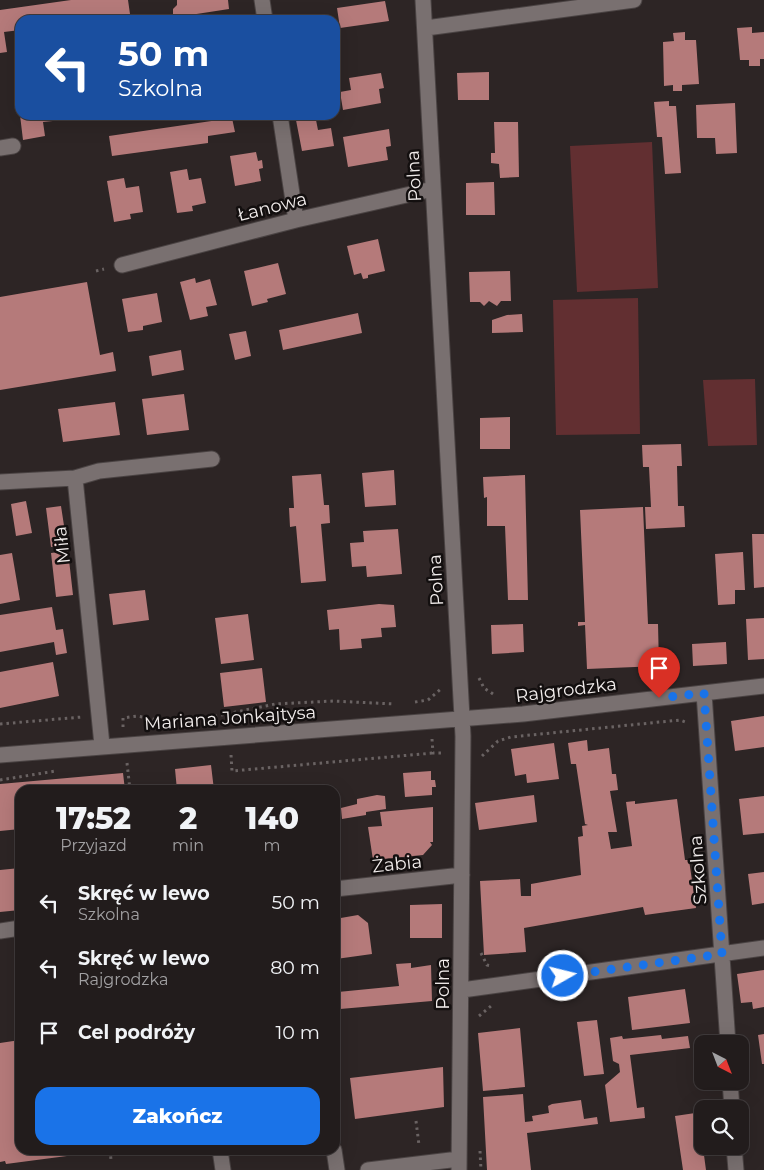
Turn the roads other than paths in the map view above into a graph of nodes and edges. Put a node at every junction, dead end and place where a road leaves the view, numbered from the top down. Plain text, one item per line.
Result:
1 (262, 0) edge
2 (423, 0) edge
3 (634, 0) edge
4 (606, 2) edge
5 (264, 15) edge
6 (426, 28) junction
7 (281, 120) edge
8 (433, 189) junction
9 (296, 220) junction
10 (122, 265) dead end
11 (212, 459) dead end
12 (75, 478) junction
13 (0, 482) edge
14 (764, 686) edge
15 (704, 693) junction
16 (462, 720) junction
17 (102, 745) junction
18 (0, 755) edge
19 (462, 875) junction
20 (340, 888) edge
21 (15, 929) edge
22 (0, 931) edge
23 (764, 948) edge
24 (722, 954) junction
25 (462, 990) junction
26 (727, 1035) edge
27 (221, 1155) edge
28 (335, 1155) edge
29 (735, 1155) edge
30 (459, 1164) edge
31 (223, 1170) edge
32 (337, 1170) edge
33 (368, 1170) edge
34 (736, 1170) edge

1 - 5 street
2 - 6 street, Polna
3 - 4 street
4 - 6 street
6 - 8 street, Polna
7 - 9 street
8 - 9 street, Łanowa
8 - 16 street, Polna
9 - 10 street, Łanowa
11 - 12 street
12 - 13 street
12 - 17 street, Miła
14 - 15 street, Rajgrodzka
15 - 16 street, Rajgrodzka
15 - 24 street, Szkolna
16 - 17 street, Mariana Jonkajtysa
16 - 19 street, Polna
17 - 18 street, Mariana Jonkajtysa
19 - 20 street, Żabia
19 - 25 street, Polna
21 - 22 street
23 - 24 street
24 - 25 street
24 - 26 street, Szkolna
25 - 30 street, Polna
27 - 31 street
28 - 32 street
29 - 34 street
30 - 33 street

